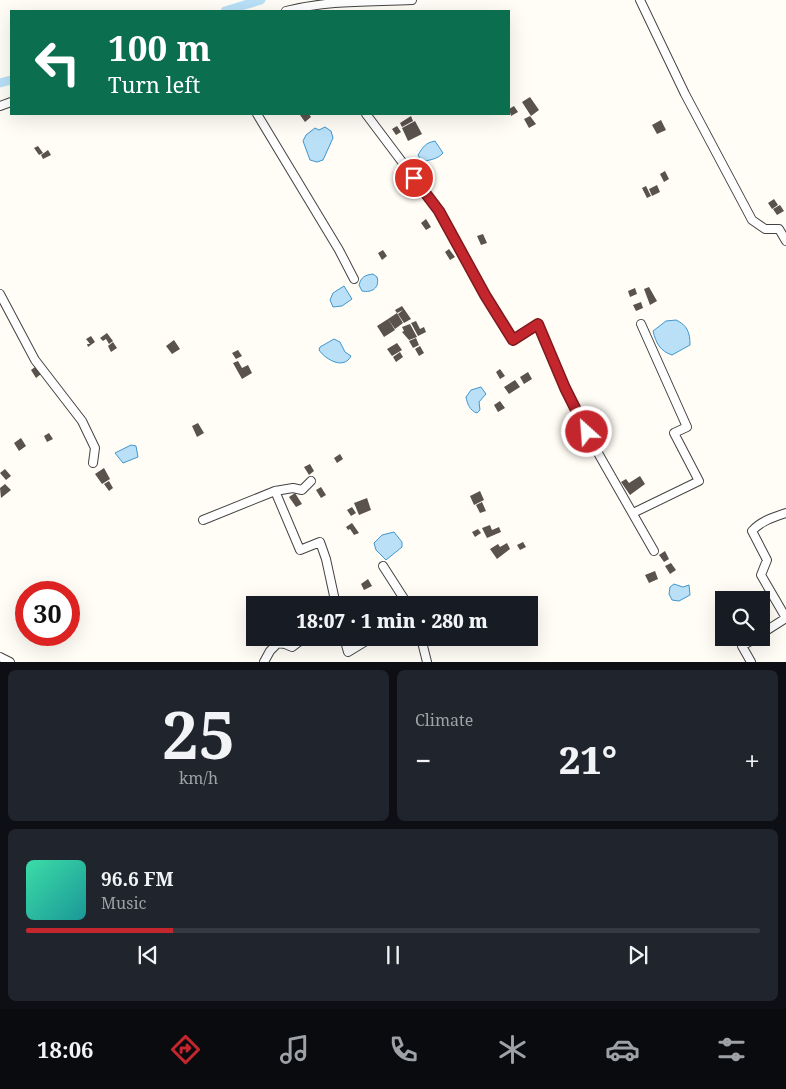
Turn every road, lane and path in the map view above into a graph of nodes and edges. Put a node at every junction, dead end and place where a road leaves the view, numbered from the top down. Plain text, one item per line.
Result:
1 (412, 0) edge
2 (640, 0) edge
3 (311, 8) edge
4 (294, 10) edge
5 (258, 115) edge
6 (367, 115) edge
7 (786, 242) edge
8 (354, 279) dead end
9 (0, 294) edge
10 (641, 324) dead end
11 (93, 464) dead end
12 (311, 481) dead end
13 (275, 492) junction
14 (633, 512) junction
15 (786, 513) edge
16 (203, 520) dead end
17 (654, 551) dead end
18 (383, 566) dead end
19 (334, 596) edge
20 (402, 596) edge
21 (786, 618) edge
22 (770, 628) edge
23 (275, 646) edge
24 (346, 646) edge
25 (358, 646) edge
26 (423, 646) edge
27 (742, 646) edge
28 (0, 657) edge
29 (10, 662) edge
30 (264, 662) edge
31 (427, 662) edge
32 (751, 662) edge

1 - 3 street
2 - 7 street
3 - 4 street
5 - 8 street
6 - 14 street
9 - 11 street
10 - 14 street
12 - 13 street
13 - 16 street
13 - 19 street
14 - 17 street
15 - 21 street
18 - 20 street
21 - 22 street
23 - 30 street
24 - 25 street
26 - 31 street
27 - 32 street
28 - 29 street

